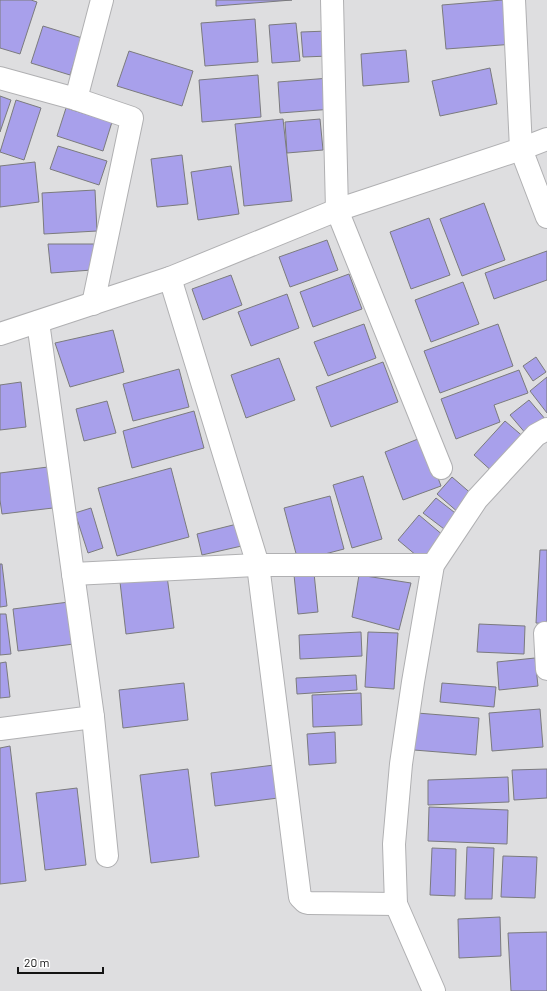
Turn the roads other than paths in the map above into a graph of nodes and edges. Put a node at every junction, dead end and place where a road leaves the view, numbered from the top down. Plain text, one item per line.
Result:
1 (102, 0) edge
2 (332, 0) edge
3 (514, 0) edge
4 (0, 78) edge
5 (76, 99) junction
6 (547, 139) edge
7 (521, 149) junction
8 (337, 210) junction
9 (547, 217) edge
10 (170, 278) junction
11 (93, 304) junction
12 (38, 322) junction
13 (0, 334) edge
14 (547, 429) edge
15 (441, 468) dead end
16 (258, 565) junction
17 (433, 565) junction
18 (73, 574) junction
19 (545, 633) dead end
20 (547, 669) edge
21 (93, 717) junction
22 (0, 729) edge
23 (106, 856) dead end
24 (396, 904) junction
25 (434, 991) edge

1 - 5 street
2 - 8 street
3 - 7 street
4 - 5 street
5 - 11 street
6 - 7 street
7 - 8 street
7 - 9 street
8 - 10 street
8 - 15 street
10 - 11 street
10 - 16 street
11 - 12 street
12 - 13 street
12 - 18 street
14 - 17 street
16 - 17 street
16 - 18 street
16 - 24 street
17 - 24 street
18 - 21 street
19 - 20 street
21 - 22 street
21 - 23 street
24 - 25 street

